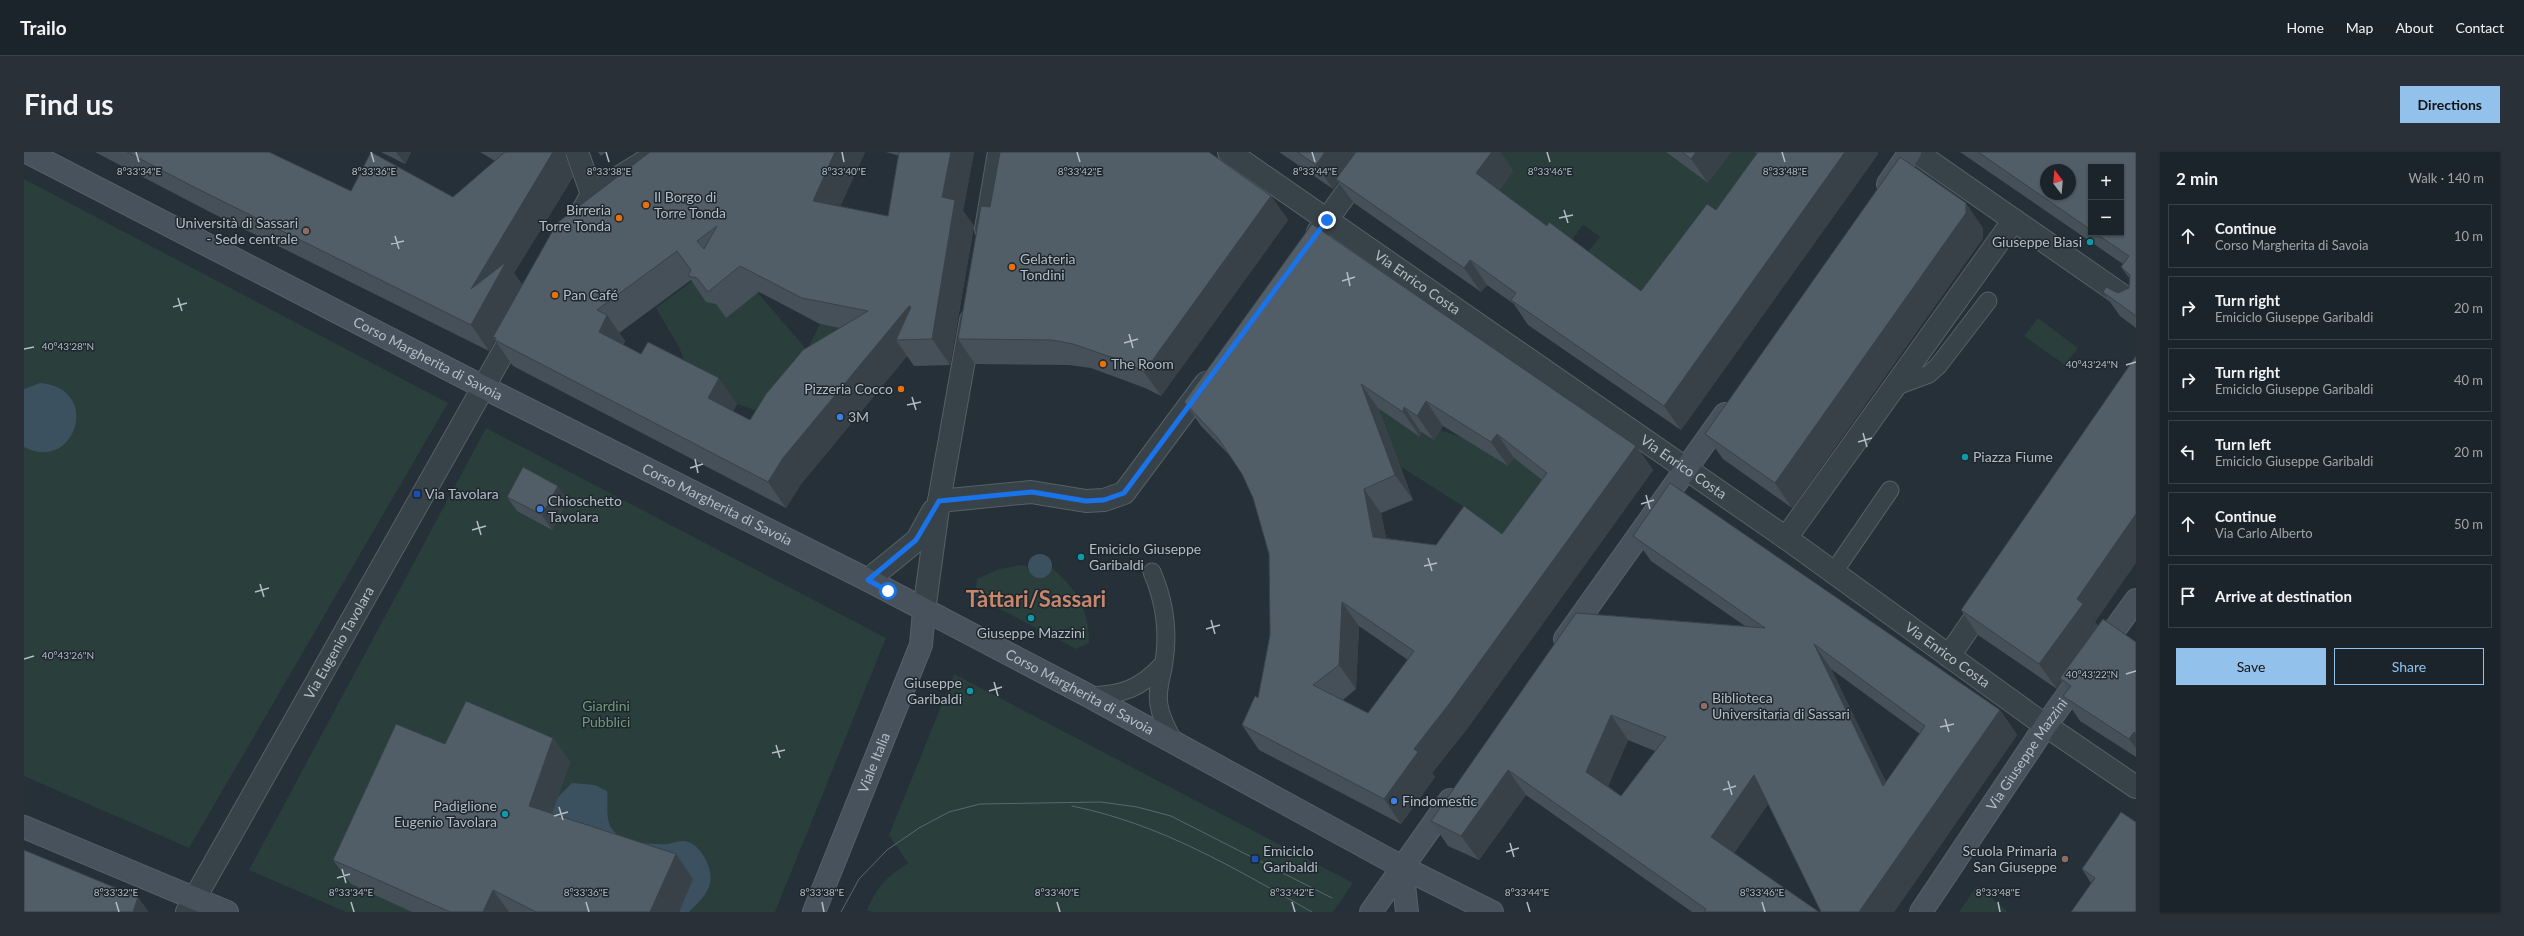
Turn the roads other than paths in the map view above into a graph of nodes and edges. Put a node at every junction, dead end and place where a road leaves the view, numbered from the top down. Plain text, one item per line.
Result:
1 (27, 152) edge
2 (577, 152) edge
3 (660, 152) edge
4 (999, 152) edge
5 (1229, 152) edge
6 (1376, 152) edge
7 (1910, 152) edge
8 (1916, 152) edge
9 (592, 194) junction
10 (1875, 202) edge
11 (1327, 220) junction
12 (2014, 220) junction
13 (565, 242) edge
14 (1305, 249) edge
15 (982, 252) edge
16 (975, 298) edge
17 (1988, 301) dead end
18 (2136, 305) edge
19 (526, 311) edge
20 (1216, 369) edge
21 (483, 387) junction
22 (1894, 387) junction
23 (1738, 396) edge
24 (1686, 470) junction
25 (1890, 490) dead end
26 (939, 501) junction
27 (1786, 538) junction
28 (1152, 572) dead end
29 (1833, 573) junction
30 (868, 580) junction
31 (2000, 582) edge
32 (2136, 600) edge
33 (924, 611) junction
34 (1949, 656) junction
35 (1552, 658) edge
36 (1164, 663) junction
37 (1089, 696) junction
38 (2046, 725) junction
39 (1174, 742) junction
40 (1464, 781) edge
41 (2136, 787) edge
42 (24, 827) edge
43 (1402, 867) junction
44 (191, 905) edge
45 (227, 912) edge
46 (814, 912) edge
47 (1371, 912) edge
48 (1407, 912) edge
49 (1492, 912) edge
50 (1921, 912) edge

1 - 21 main road, Corso Margherita di Savoia
2 - 9 street
3 - 9 street
4 - 15 street
5 - 11 street, Via Enrico Costa
6 - 11 street
7 - 10 main road
8 - 12 street
9 - 13 street
11 - 14 street
11 - 24 street, Via Enrico Costa
12 - 18 street
12 - 22 street
16 - 26 street
17 - 22 lane
19 - 21 street, Via Eugenio Tavolara
20 - 26 street
21 - 30 main road, Corso Margherita di Savoia
21 - 44 street, Via Eugenio Tavolara
22 - 27 street
23 - 24 main road
24 - 27 street, Via Enrico Costa
24 - 35 main road
25 - 29 lane
26 - 30 street
26 - 33 street
27 - 29 street, Via Enrico Costa
28 - 36 lane
29 - 34 street, Via Enrico Costa
30 - 33 main road, Corso Margherita di Savoia
31 - 34 street
32 - 38 main road, Via Giuseppe Mazzini
33 - 37 main road, Corso Margherita di Savoia
33 - 46 main road, Viale Italia
34 - 38 street, Via Enrico Costa
36 - 37 lane
36 - 39 lane
37 - 39 main road, Corso Margherita di Savoia
38 - 41 street, Via Enrico Costa
38 - 50 main road, Via Giuseppe Mazzini
39 - 43 main road, Corso Margherita di Savoia
40 - 43 main road
42 - 44 main road
43 - 47 main road
43 - 48 main road
43 - 49 main road, Corso Margherita di Savoia
44 - 45 main road

